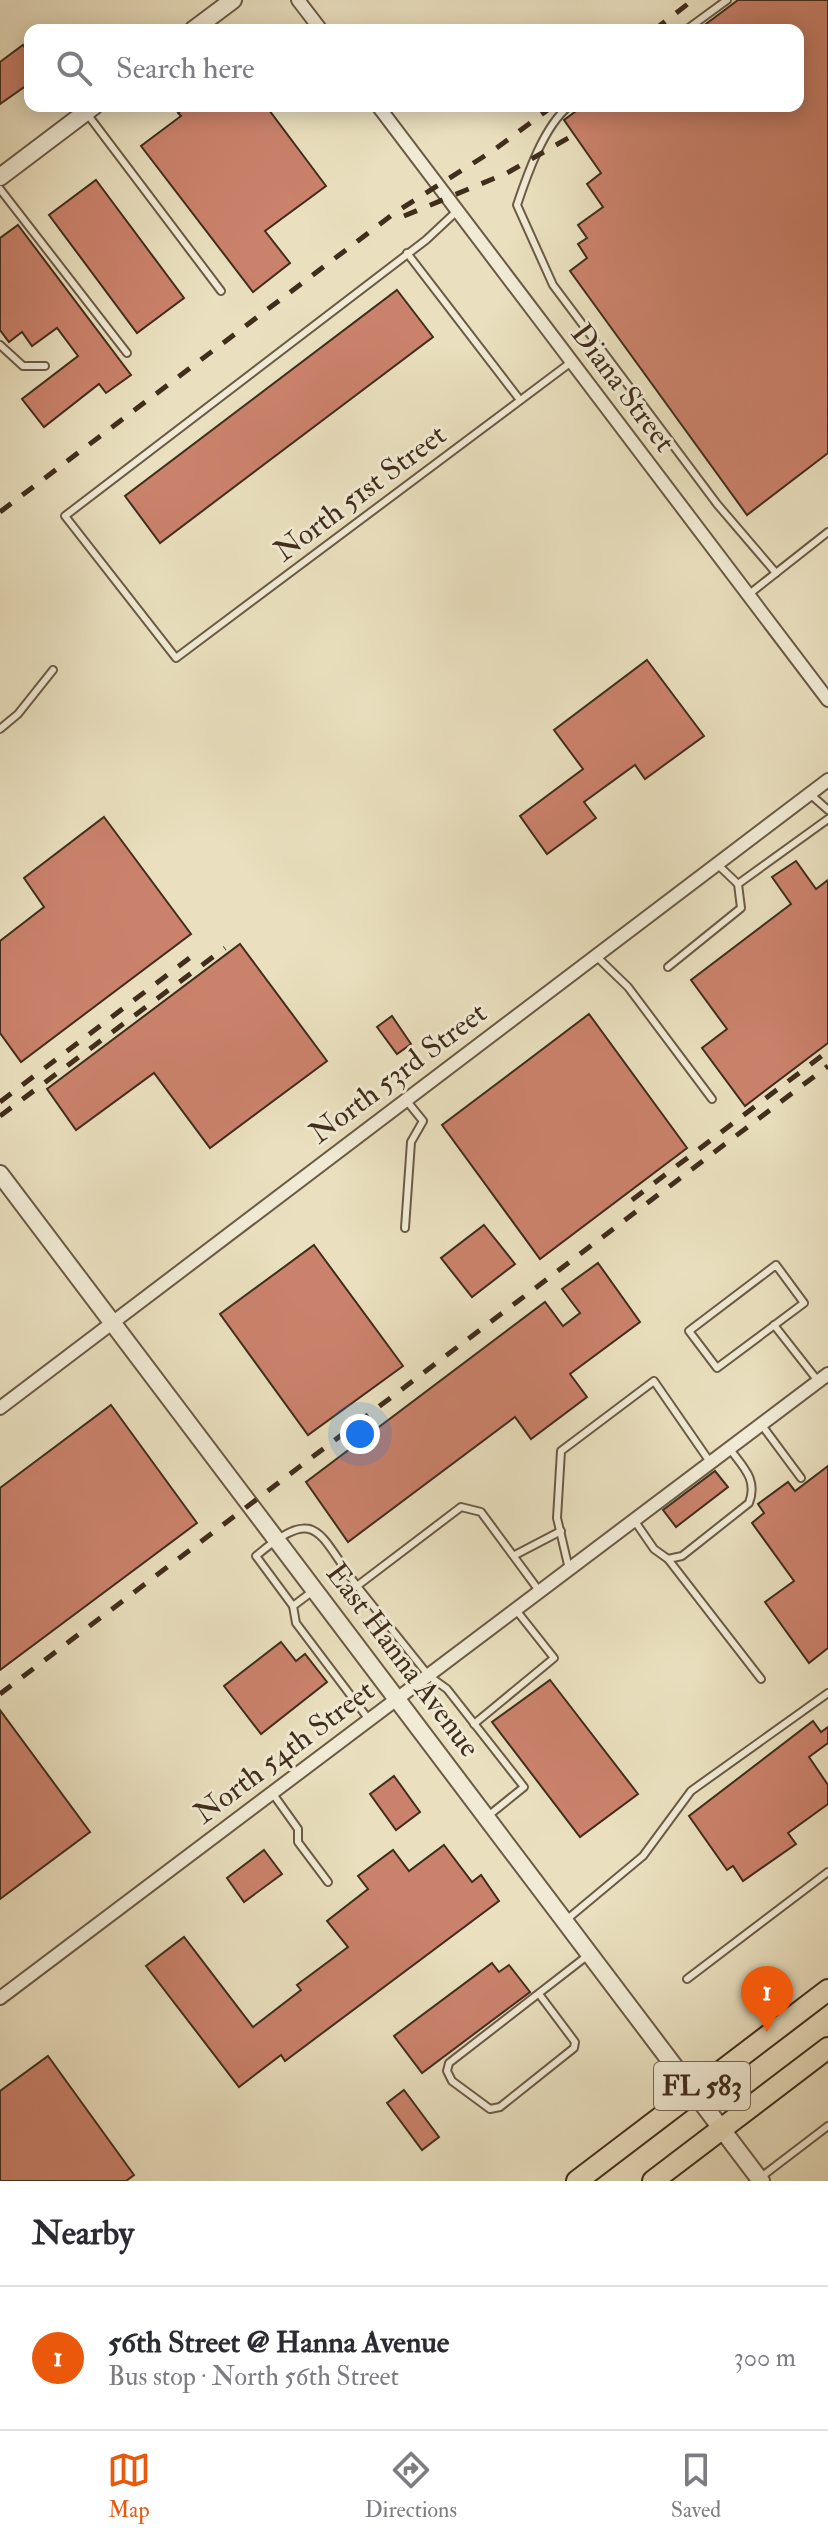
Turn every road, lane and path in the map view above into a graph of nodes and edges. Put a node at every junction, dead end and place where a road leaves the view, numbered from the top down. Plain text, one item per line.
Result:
1 (233, 0) edge
2 (298, 0) edge
3 (727, 0) edge
4 (201, 24) edge
5 (316, 24) edge
6 (694, 24) edge
7 (86, 112) edge
8 (92, 112) edge
9 (383, 112) edge
10 (562, 112) edge
11 (0, 177) edge
12 (0, 189) edge
13 (457, 211) junction
14 (407, 253) junction
15 (221, 291) dead end
16 (0, 345) edge
17 (127, 353) dead end
18 (570, 363) junction
19 (45, 366) dead end
20 (520, 400) junction
21 (828, 532) edge
22 (776, 573) junction
23 (748, 595) junction
24 (53, 670) dead end
25 (828, 700) edge
26 (0, 729) edge
27 (828, 780) edge
28 (810, 794) junction
29 (828, 810) edge
30 (828, 819) edge
31 (717, 864) junction
32 (738, 884) junction
33 (596, 956) junction
34 (668, 967) dead end
35 (712, 1099) dead end
36 (406, 1100) junction
37 (0, 1174) edge
38 (405, 1228) dead end
39 (112, 1323) junction
40 (774, 1325) junction
41 (823, 1378) edge
42 (0, 1408) edge
43 (761, 1424) junction
44 (729, 1448) junction
45 (710, 1462) junction
46 (801, 1478) dead end
47 (634, 1520) junction
48 (561, 1531) junction
49 (276, 1539) junction
50 (515, 1555) junction
51 (668, 1559) junction
52 (569, 1569) junction
53 (357, 1586) junction
54 (315, 1590) junction
55 (540, 1592) junction
56 (293, 1606) junction
57 (516, 1610) junction
58 (429, 1676) junction
59 (761, 1679) dead end
60 (828, 1693) edge
61 (399, 1699) junction
62 (370, 1721) junction
63 (474, 1724) junction
64 (273, 1794) junction
65 (487, 1817) junction
66 (828, 1872) edge
67 (328, 1882) dead end
68 (565, 1921) junction
69 (590, 1954) junction
70 (687, 1979) dead end
71 (828, 1990) edge
72 (539, 1994) junction
73 (0, 1998) edge
74 (828, 2048) edge
75 (694, 2092) junction
76 (828, 2126) edge
77 (722, 2129) junction
78 (760, 2180) edge
79 (577, 2181) edge
80 (653, 2181) edge

1 - 4 street
2 - 5 street
3 - 6 lane
7 - 11 street
8 - 15 lane
9 - 13 street, Diana Street
10 - 22 lane
12 - 17 lane
13 - 14 lane
13 - 18 street, Diana Street
14 - 20 lane
14 - 20 lane, North 51st Street
16 - 19 lane
18 - 20 lane, North 51st Street
18 - 23 street, Diana Street
21 - 22 lane
22 - 23 lane
23 - 25 street, Diana Street
24 - 26 lane
27 - 28 street, North 53rd Street
28 - 29 lane
28 - 31 street, North 53rd Street
30 - 32 lane
31 - 32 lane
31 - 33 street, North 53rd Street
32 - 34 lane
33 - 35 lane
33 - 36 street, North 53rd Street
36 - 38 lane
36 - 39 street, North 53rd Street
37 - 39 street, East Hanna Avenue
39 - 42 street, North 53rd Street
39 - 49 street, East Hanna Avenue
40 - 40 lane
40 - 41 lane
41 - 43 street, North 54th Street
43 - 44 street, North 54th Street
43 - 46 lane
44 - 45 street, North 54th Street
44 - 51 lane
45 - 47 street, North 54th Street
45 - 48 lane
47 - 51 lane
47 - 52 street, North 54th Street
48 - 50 lane
48 - 52 lane
49 - 53 lane
49 - 54 street, East Hanna Avenue
49 - 56 lane
50 - 53 lane
50 - 55 lane
51 - 59 lane
52 - 55 street, North 54th Street
53 - 58 lane
54 - 56 lane
54 - 61 street, East Hanna Avenue
55 - 57 street, North 54th Street
56 - 62 lane
57 - 58 street, North 54th Street
57 - 63 lane
58 - 61 street, North 54th Street
58 - 63 lane
60 - 68 lane
61 - 62 street, North 54th Street
61 - 65 street, East Hanna Avenue
62 - 64 street, North 54th Street
63 - 65 lane
64 - 67 lane
64 - 73 street, North 54th Street
65 - 68 street, East Hanna Avenue
66 - 70 lane
68 - 69 street, East Hanna Avenue
69 - 72 lane
69 - 75 street, East Hanna Avenue
71 - 75 main road, FL 583
72 - 72 lane
74 - 77 main road, FL 583
75 - 77 street, East Hanna Avenue
75 - 79 main road, FL 583
76 - 78 lane
77 - 78 street, East Hanna Avenue
77 - 80 main road, FL 583

